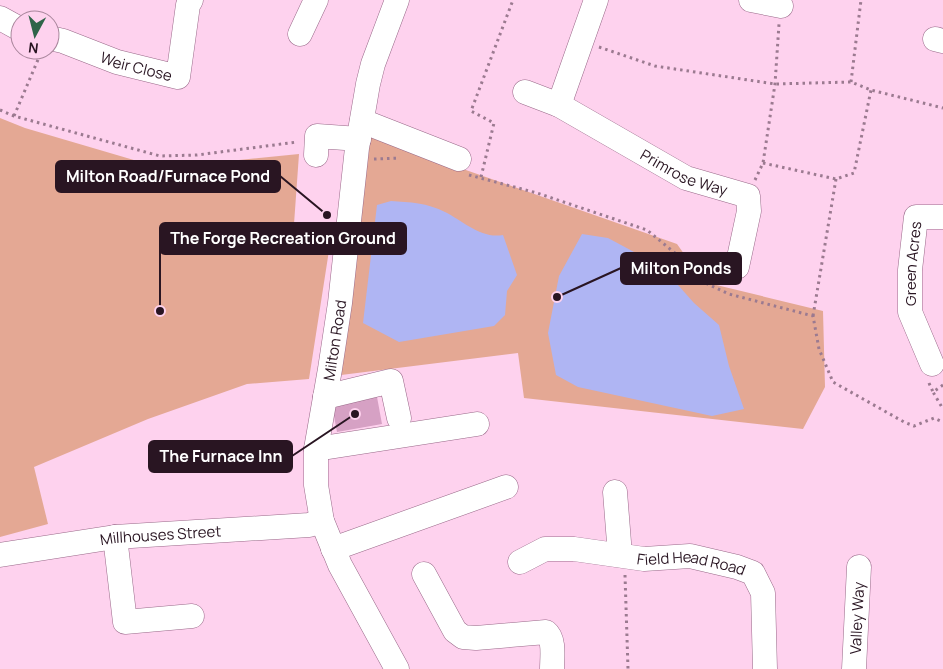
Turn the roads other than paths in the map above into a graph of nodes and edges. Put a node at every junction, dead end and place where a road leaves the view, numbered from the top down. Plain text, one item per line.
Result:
1 (191, 0) edge
2 (316, 0) edge
3 (397, 0) edge
4 (596, 0) edge
5 (750, 0) edge
6 (781, 6) road end
7 (300, 34) dead end
8 (60, 40) edge
9 (525, 92) dead end
10 (559, 105) junction
11 (359, 140) junction
12 (316, 146) road end
13 (462, 166) road end
14 (943, 217) edge
15 (737, 267) dead end
16 (932, 364) dead end
17 (325, 397) junction
18 (399, 418) dead end
19 (477, 424) dead end
20 (316, 449) junction
21 (506, 487) dead end
22 (615, 492) dead end
23 (322, 521) junction
24 (115, 537) junction
25 (333, 549) junction
26 (0, 555) edge
27 (620, 555) junction
28 (520, 562) dead end
29 (859, 568) dead end
30 (424, 574) dead end
31 (192, 616) dead end
32 (396, 669) edge
33 (552, 669) edge
34 (765, 669) edge
35 (854, 669) edge

1 - 8 street, Weir Close
2 - 7 street
3 - 11 street, Milton Road
4 - 10 street
5 - 6 street
9 - 10 street, Primrose Way
10 - 15 street, Primrose Way
11 - 12 street
11 - 13 street
11 - 17 street, Milton Road
14 - 16 street, Green Acres
17 - 18 street
17 - 20 street, Milton Road
19 - 20 street
20 - 23 street, Milton Road
21 - 25 street
22 - 27 street, Field Head Road
23 - 24 street, Millhouses Street
23 - 25 street, Milton Road
24 - 26 street, Millhouses Street
24 - 31 street
25 - 32 street, Milton Road
27 - 28 street, Field Head Road
27 - 34 street, Field Head Road
29 - 35 street, Valley Way
30 - 33 street

